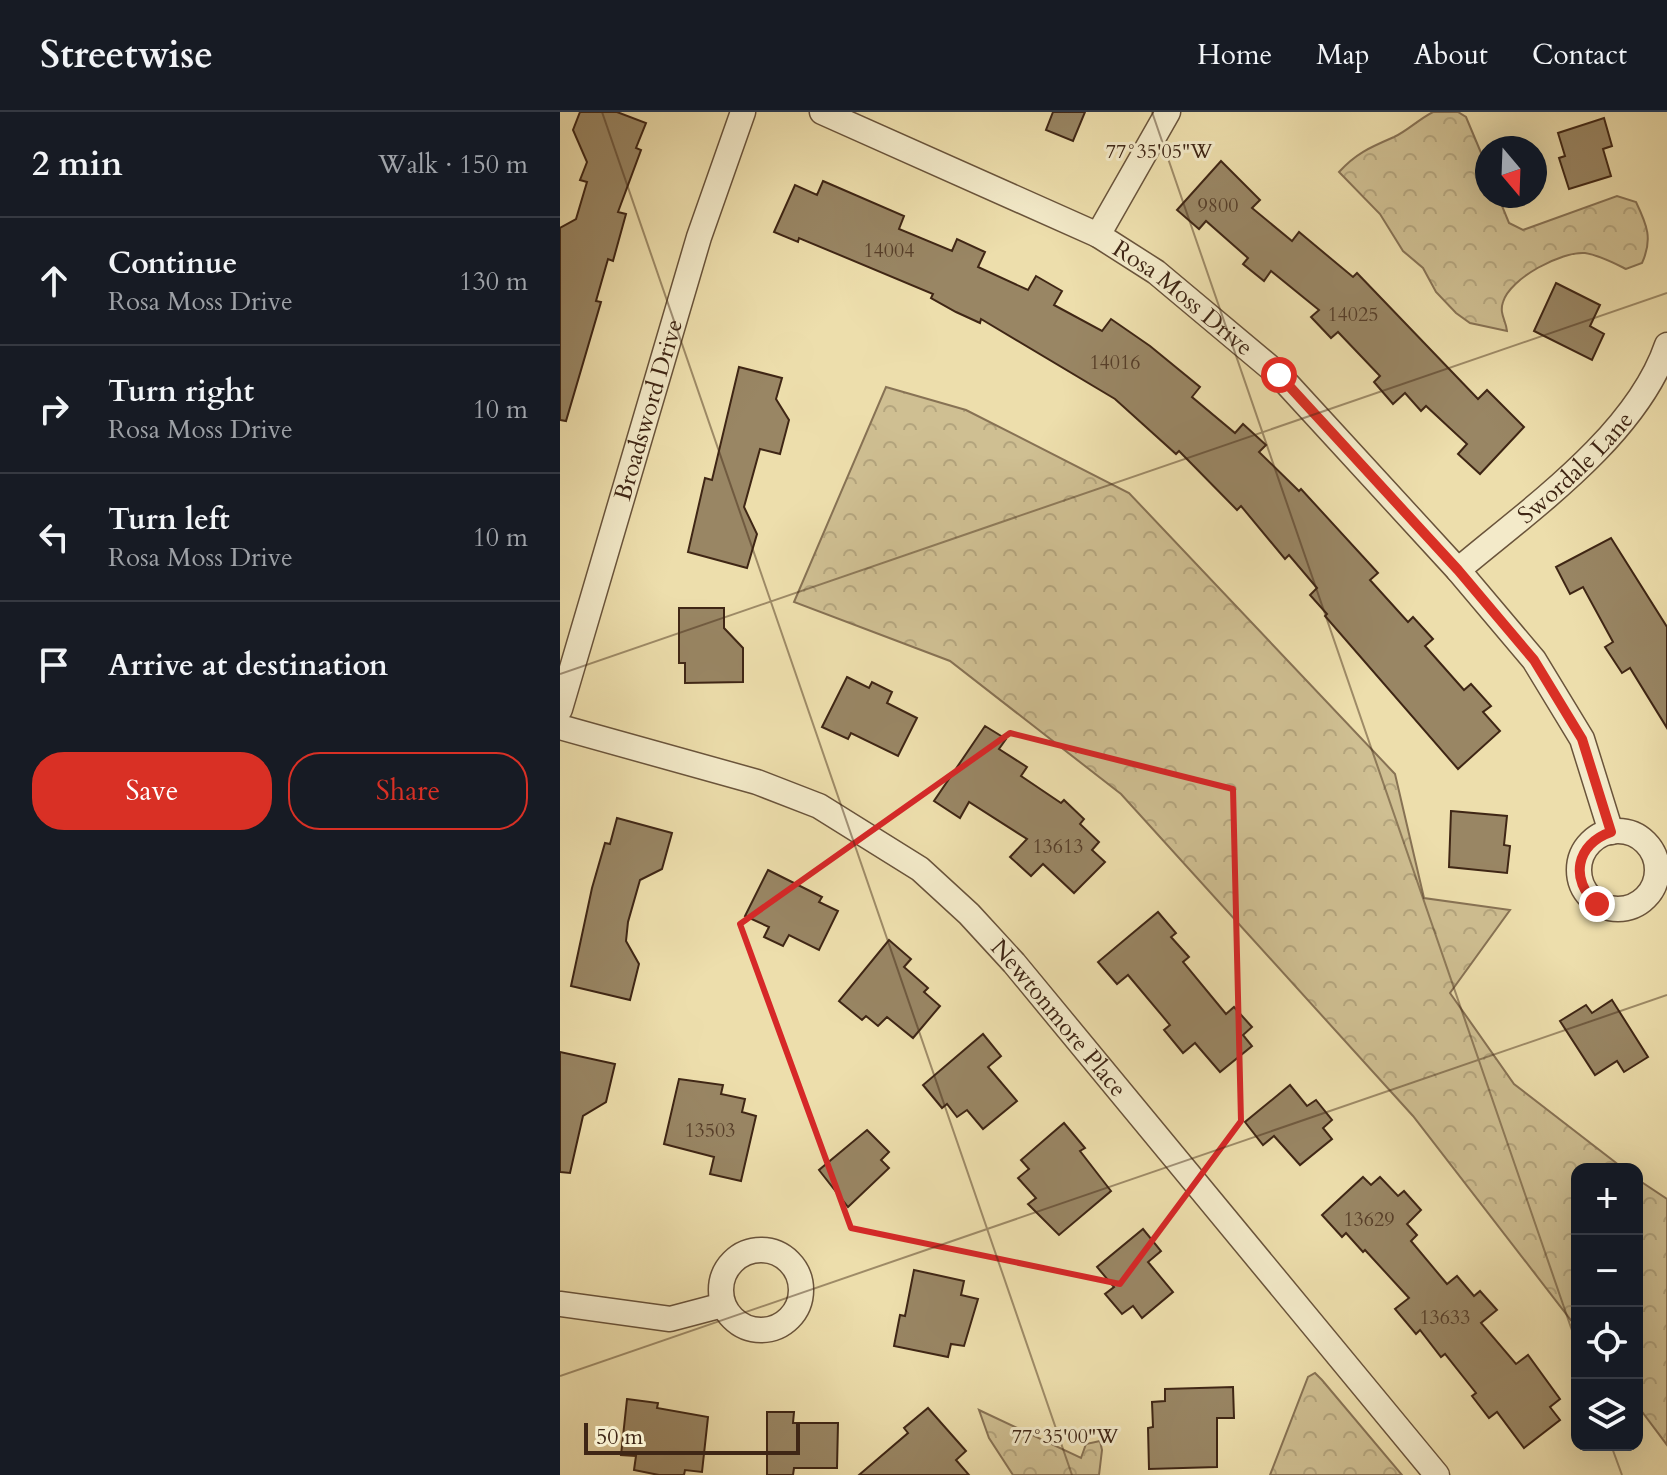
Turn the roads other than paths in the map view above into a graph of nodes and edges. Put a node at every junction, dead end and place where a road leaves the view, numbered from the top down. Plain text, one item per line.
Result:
1 (743, 112) edge
2 (822, 112) edge
3 (1168, 112) edge
4 (1098, 235) junction
5 (1667, 345) edge
6 (1458, 570) junction
7 (560, 709) edge
8 (560, 727) edge
9 (1611, 832) dead end
10 (560, 1304) edge
11 (723, 1305) dead end
12 (1437, 1475) edge

1 - 7 street, Broadsword Drive
2 - 4 street, Rosa Moss Drive
3 - 4 street
4 - 6 street, Rosa Moss Drive
5 - 6 street, Swordale Lane
6 - 9 street, Rosa Moss Drive
8 - 12 street, Newtonmore Place
10 - 11 street

